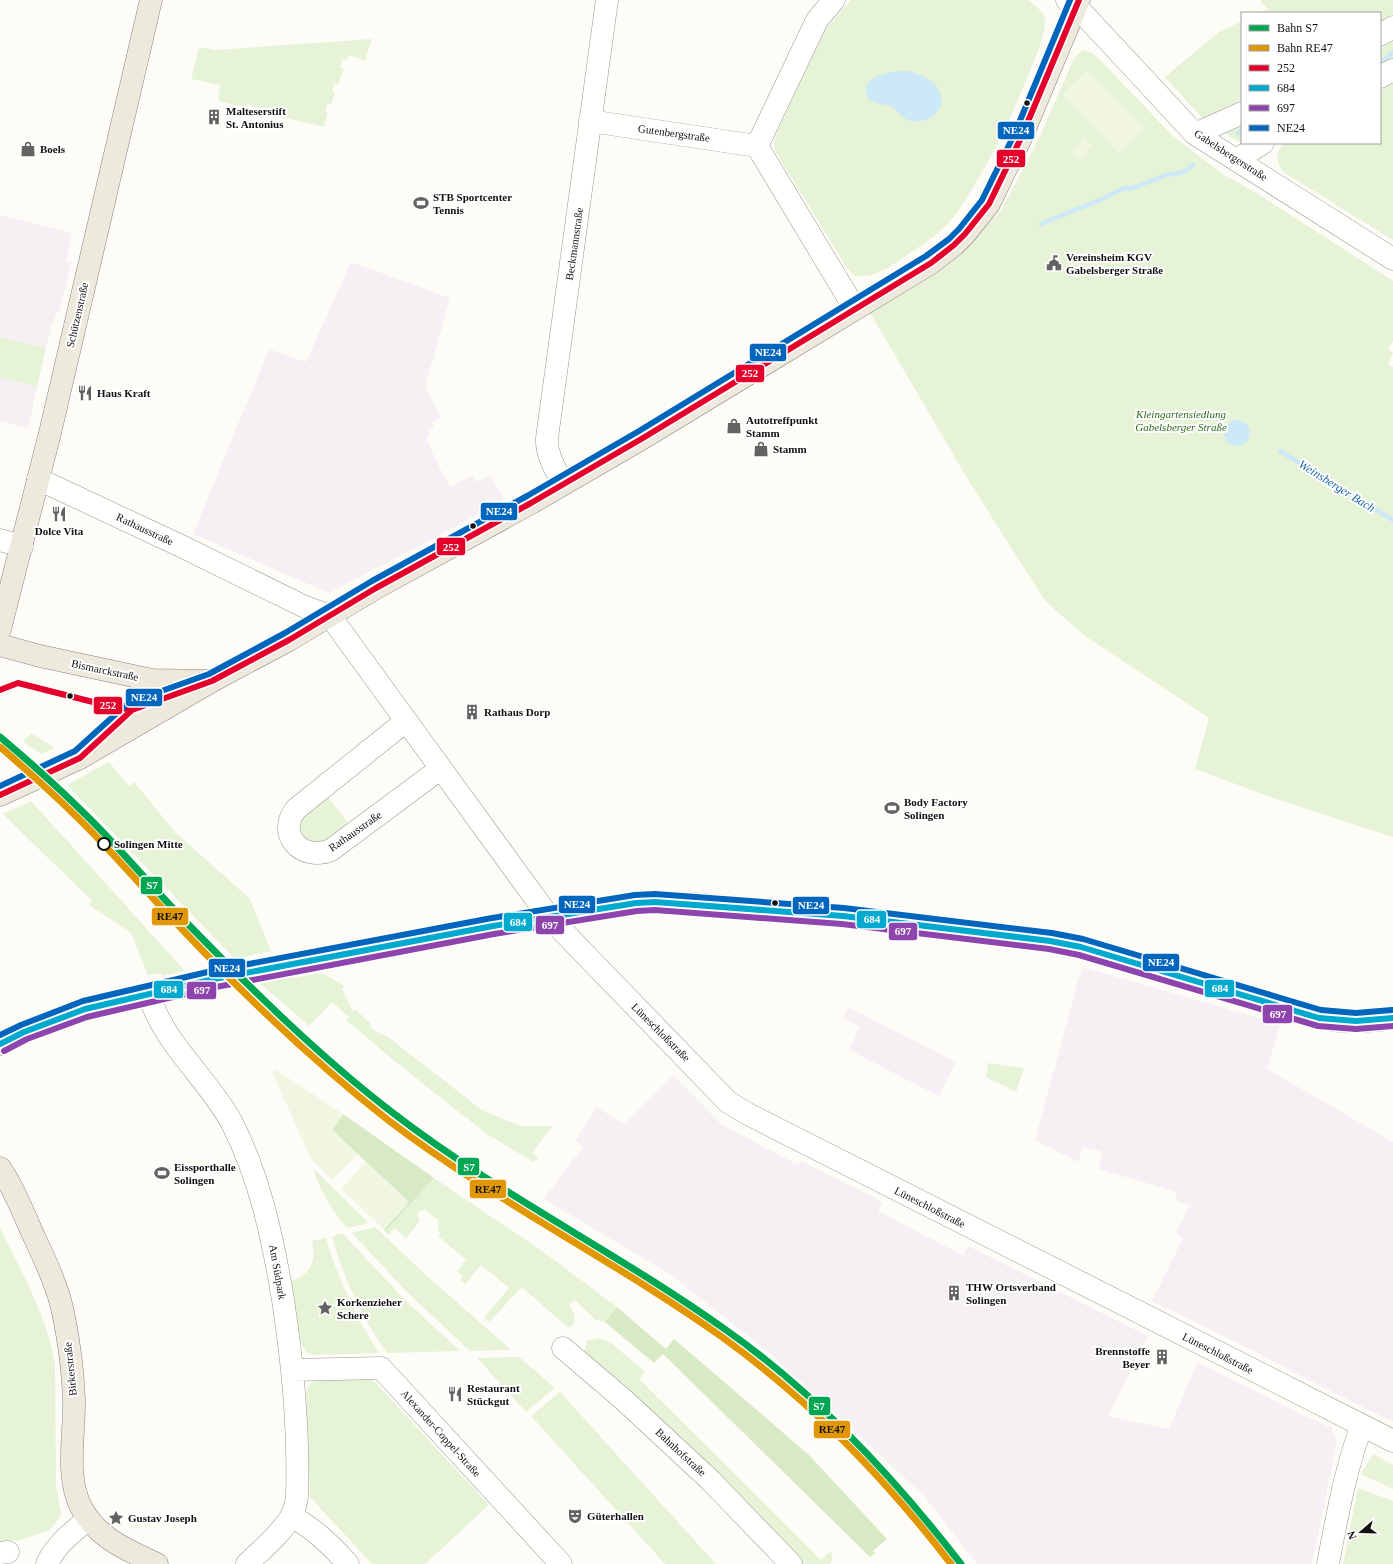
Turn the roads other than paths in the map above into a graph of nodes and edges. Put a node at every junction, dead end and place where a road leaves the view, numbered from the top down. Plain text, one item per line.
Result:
1 (151, 0) edge
2 (607, 0) edge
3 (834, 0) edge
4 (1074, 2) edge
5 (1393, 27) edge
6 (1381, 34) edge
7 (1393, 70) edge
8 (1381, 77) edge
9 (1241, 113) edge
10 (590, 121) junction
11 (1196, 134) junction
12 (1261, 144) edge
13 (757, 146) junction
14 (1236, 160) junction
15 (1393, 258) edge
16 (855, 309) junction
17 (38, 479) junction
18 (564, 484) junction
19 (0, 540) edge
20 (22, 546) junction
21 (330, 616) junction
22 (0, 629) edge
23 (0, 646) edge
24 (212, 681) junction
25 (406, 721) junction
26 (440, 768) junction
27 (0, 796) edge
28 (550, 917) junction
29 (148, 994) junction
30 (1393, 1018) edge
31 (0, 1044) edge
32 (0, 1168) edge
33 (563, 1348) dead end
34 (293, 1370) junction
35 (1362, 1425) junction
36 (1393, 1441) edge
37 (292, 1516) junction
38 (88, 1519) junction
39 (47, 1564) edge
40 (157, 1564) edge
41 (247, 1564) edge
42 (348, 1564) edge
43 (561, 1564) edge
44 (791, 1564) edge
45 (1328, 1564) edge

1 - 17 main road, Schützenstraße
2 - 10 street, Beckmannstraße
3 - 13 street
4 - 11 street, Gabelsbergerstraße
4 - 16 main road, Bismarckstraße
5 - 6 street
7 - 8 street
9 - 11 street
10 - 13 street, Gutenbergstraße
10 - 18 street, Beckmannstraße
11 - 14 street, Gabelsbergerstraße
12 - 14 street
13 - 16 street
14 - 15 street, Gabelsbergerstraße
16 - 18 main road, Bismarckstraße
17 - 20 main road, Schützenstraße
17 - 21 street, Rathausstraße
18 - 21 main road, Bismarckstraße
19 - 20 street
20 - 22 main road, Schützenstraße
21 - 24 main road, Bismarckstraße
21 - 25 street
23 - 24 main road, Bismarckstraße
24 - 27 main road, Bismarckstraße
25 - 26 street
25 - 26 street, Rathausstraße
26 - 28 street
28 - 29 main road
28 - 30 main road
28 - 35 street, Lüneschloßstraße
29 - 31 main road
29 - 34 street, Am Südpark
32 - 38 main road, Birkerstraße
33 - 44 street, Bahnhofstraße
34 - 37 street, Am Südpark
34 - 43 street, Alexander-Coppel-Straße
35 - 36 street, Lüneschloßstraße
35 - 45 street
37 - 41 street, Am Südpark
37 - 42 street
38 - 39 street
38 - 40 main road, Birkerstraße

